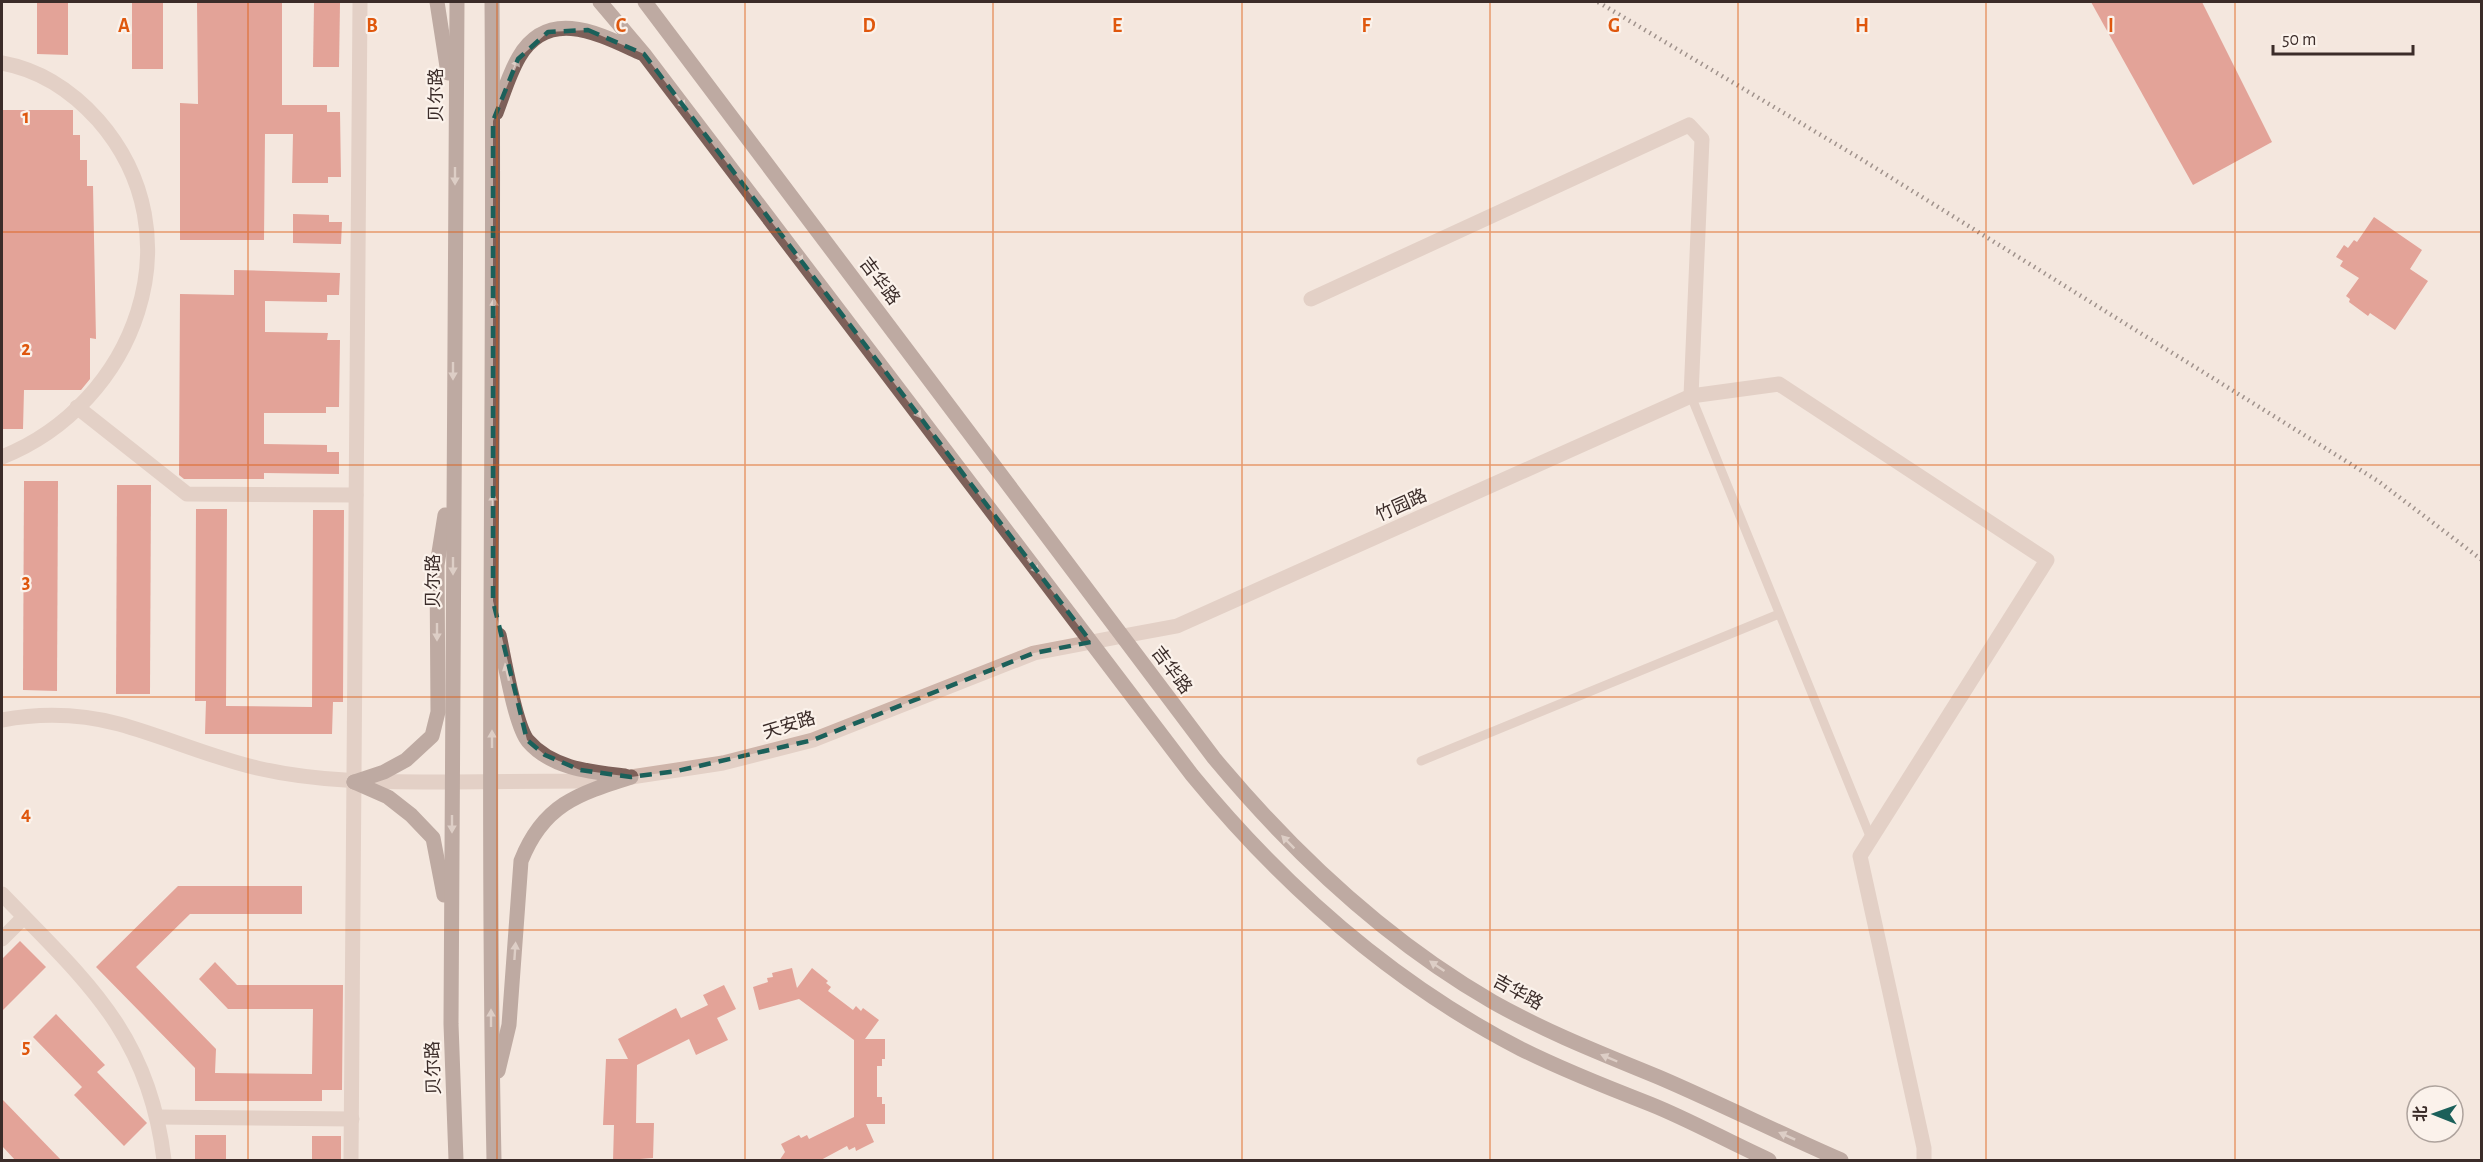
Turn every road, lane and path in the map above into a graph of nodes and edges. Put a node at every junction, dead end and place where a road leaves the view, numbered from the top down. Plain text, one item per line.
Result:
1 (360, 2) edge
2 (437, 2) edge
3 (456, 2) edge
4 (492, 2) edge
5 (600, 2) edge
6 (645, 2) edge
7 (644, 54) junction
8 (2, 63) edge
9 (456, 118) junction
10 (493, 121) junction
11 (1311, 299) dead end
12 (1691, 396) junction
13 (76, 407) junction
14 (2, 458) edge
15 (453, 470) junction
16 (356, 495) junction
17 (493, 601) junction
18 (1779, 614) junction
19 (1123, 636) junction
20 (1091, 642) junction
21 (2, 720) edge
22 (1421, 762) dead end
23 (631, 777) junction
24 (354, 782) junction
25 (452, 782) junction
26 (492, 782) junction
27 (1872, 841) junction
28 (2, 894) edge
29 (24, 917) junction
30 (2, 939) edge
31 (452, 957) junction
32 (492, 1092) junction
33 (157, 1117) junction
34 (352, 1119) junction
35 (164, 1161) edge
36 (351, 1161) edge
37 (456, 1161) edge
38 (494, 1161) edge
39 (1769, 1161) edge
40 (1841, 1161) edge
41 (1924, 1161) edge

1 - 16 street
2 - 9 main road
3 - 9 main road, 贝尔路
4 - 10 main road
5 - 7 main road
6 - 19 main road, 吉华路
10 -> 7 main road
7 -> 20 main road
8 - 13 street
9 -> 15 main road, 贝尔路
17 -> 10 main road
11 - 12 street
12 - 18 lane
12 - 19 street, 竹园路
12 - 27 street, 竹园路
13 - 14 street
13 - 16 street
15 -> 24 main road
15 -> 25 main road, 贝尔路
16 - 24 street
23 -> 17 main road
26 -> 17 main road
18 - 22 lane
18 - 27 lane
19 - 20 street, 天安路
40 -> 19 main road, 吉华路
20 - 23 street, 天安路
20 - 39 main road
21 - 24 street, 天安路
23 - 26 street, 天安路
32 -> 23 main road
24 - 25 street, 天安路
24 - 31 main road
24 - 34 street
25 - 26 street, 天安路
25 -> 31 main road, 贝尔路
32 -> 26 main road
27 - 41 street
28 - 29 street
29 - 30 street
29 - 33 street
31 - 37 main road, 贝尔路
32 - 38 main road
33 - 34 street
33 - 35 street
34 - 36 street

